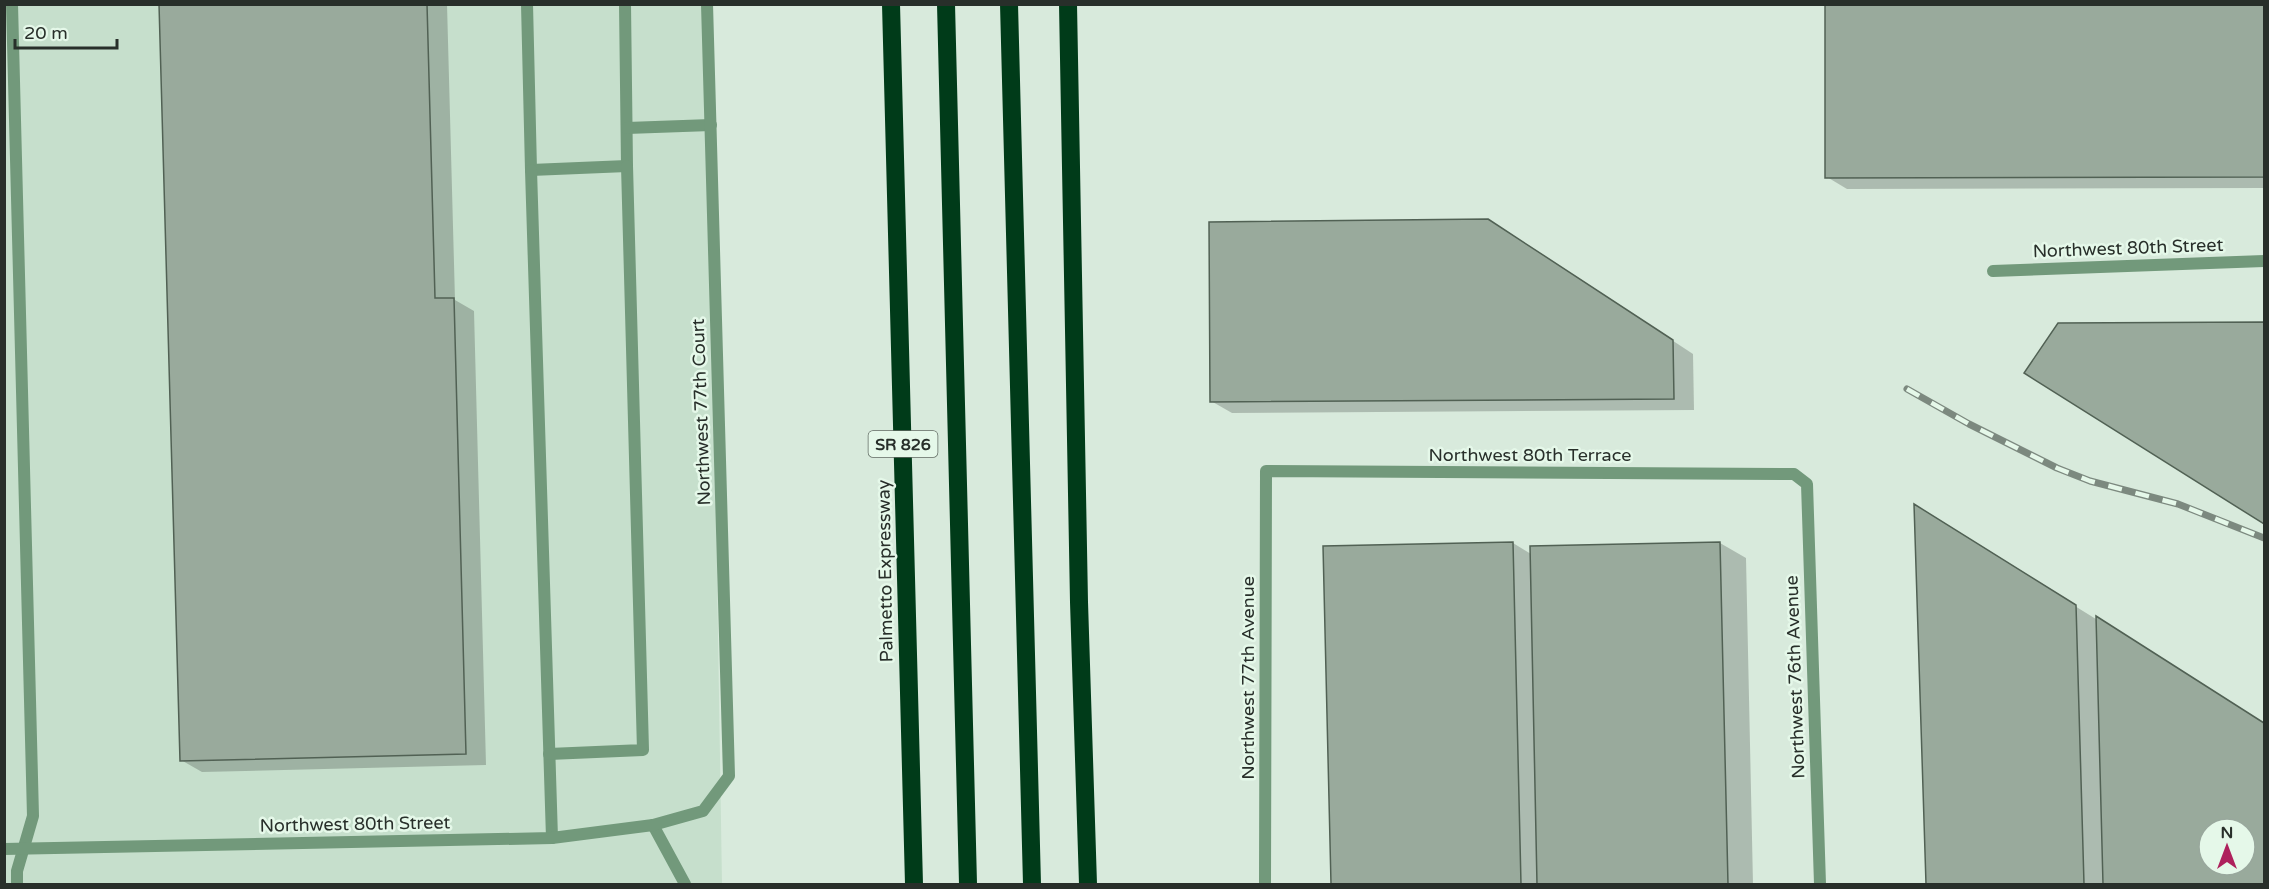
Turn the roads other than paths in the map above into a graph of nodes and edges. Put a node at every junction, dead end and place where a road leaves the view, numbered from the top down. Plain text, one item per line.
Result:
1 (12, 4) edge
2 (527, 4) edge
3 (625, 4) edge
4 (707, 4) edge
5 (891, 4) edge
6 (946, 4) edge
7 (1009, 4) edge
8 (1068, 4) edge
9 (711, 125) junction
10 (627, 128) junction
11 (627, 166) junction
12 (531, 170) junction
13 (2265, 261) edge
14 (1993, 271) dead end
15 (1266, 471) joint
16 (1794, 474) joint
17 (549, 754) junction
18 (703, 811) joint
19 (653, 825) junction
20 (552, 838) junction
21 (4, 849) edge
22 (24, 849) junction
23 (17, 885) edge
24 (685, 885) edge
25 (914, 885) edge
26 (969, 885) edge
27 (1032, 885) edge
28 (1088, 885) edge
29 (1265, 885) edge
30 (1820, 885) edge

1 - 22 street
2 - 12 street
3 - 10 street
4 - 9 street, Northwest 77th Court
5 - 25 highway, Palmetto Expressway / SR 826
6 - 26 highway
7 - 27 highway
8 - 28 highway
9 - 10 street
9 - 18 street, Northwest 77th Court
10 - 11 street
11 - 12 street
11 - 17 street
12 - 17 street
13 - 14 street, Northwest 80th Street
15 - 16 street, Northwest 80th Terrace
15 - 29 street, Northwest 77th Avenue
16 - 30 street, Northwest 76th Avenue
17 - 20 street
18 - 19 street, Northwest 80th Street
19 - 20 street, Northwest 80th Street
19 - 24 street
20 - 22 street, Northwest 80th Street
21 - 22 street, Northwest 80th Street
22 - 23 street

